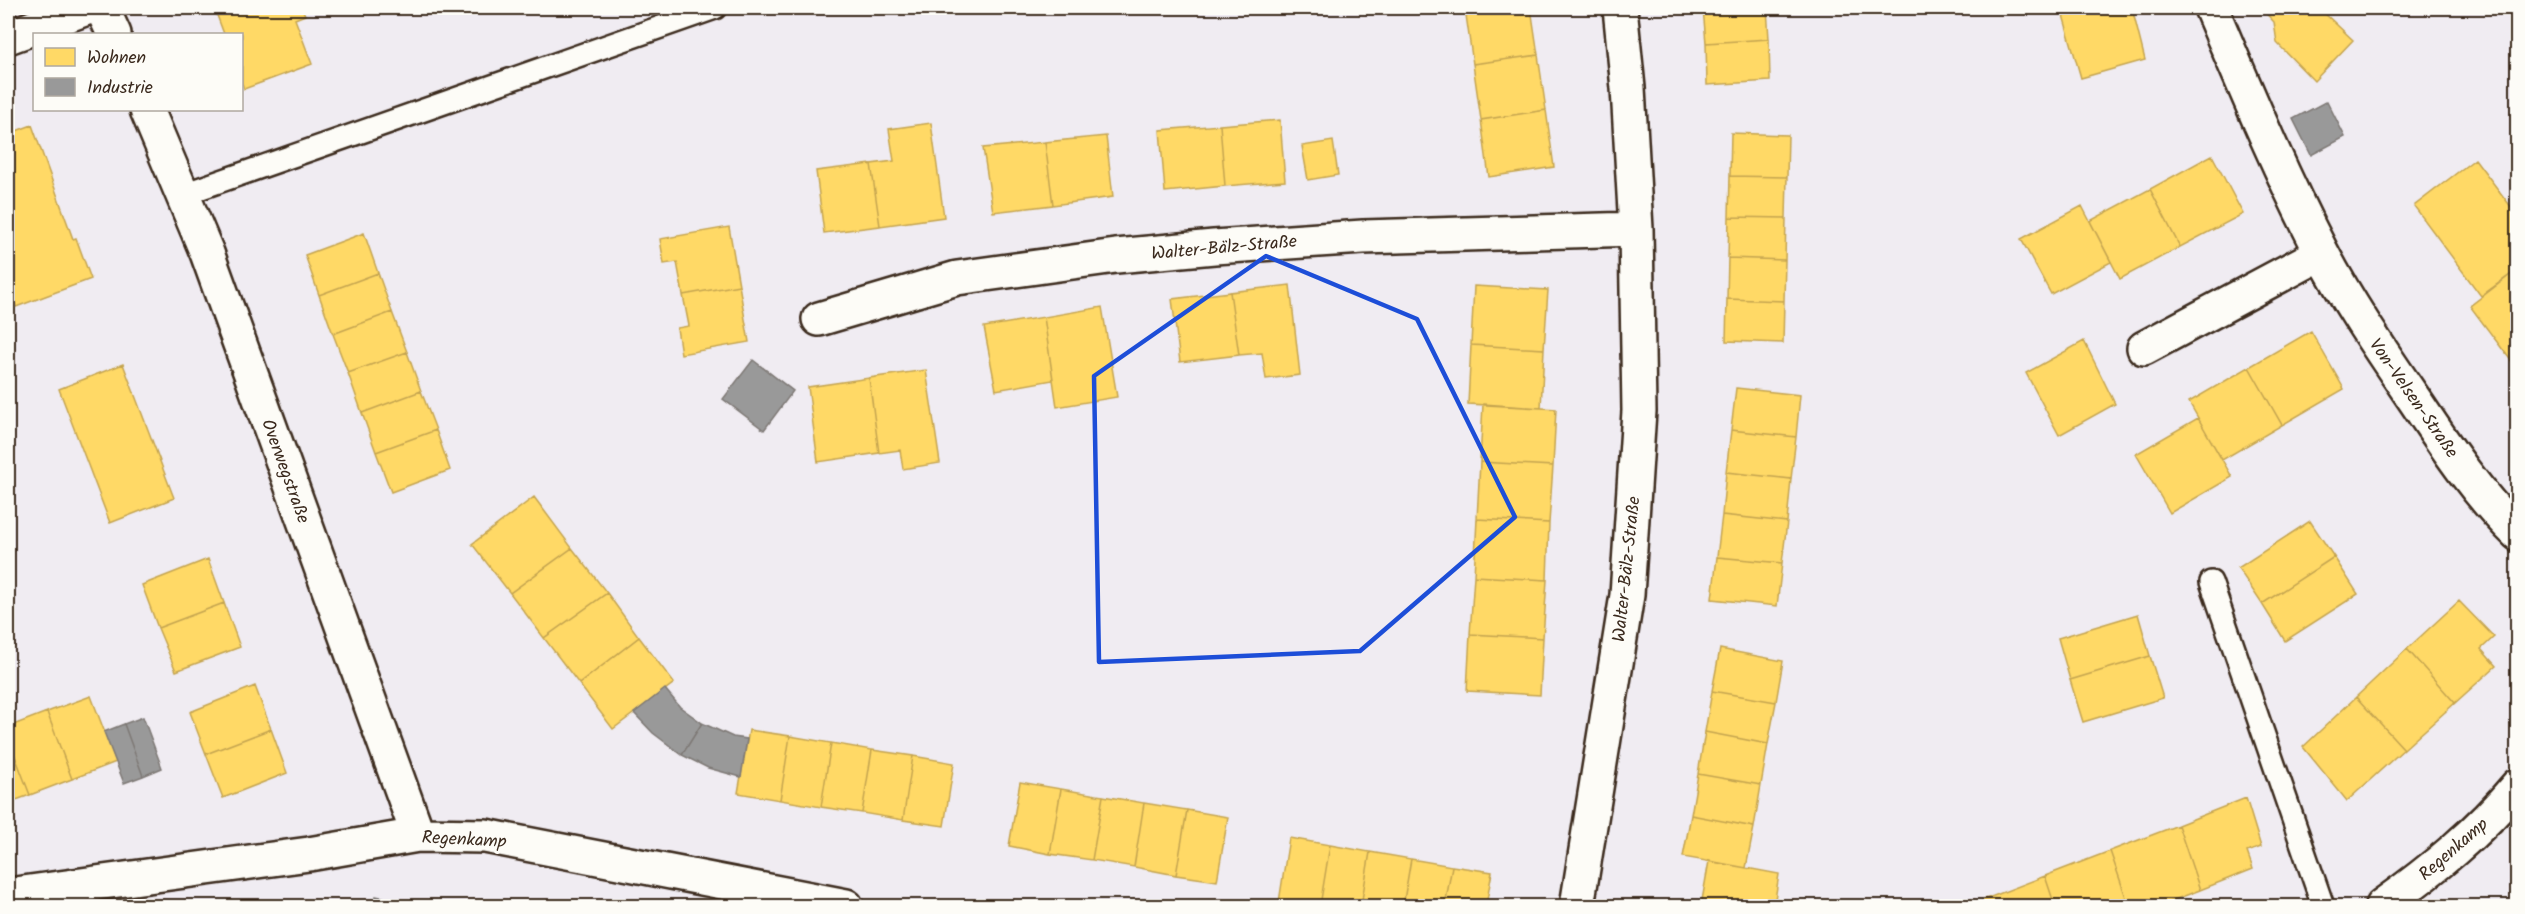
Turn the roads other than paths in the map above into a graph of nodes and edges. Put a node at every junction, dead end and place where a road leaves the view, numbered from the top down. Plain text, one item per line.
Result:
1 (87, 8) edge
2 (102, 8) edge
3 (715, 8) edge
4 (1620, 8) edge
5 (2211, 8) edge
6 (114, 33) edge
7 (8, 37) edge
8 (147, 111) edge
9 (184, 194) junction
10 (1636, 229) junction
11 (2322, 253) junction
12 (819, 319) dead end
13 (2144, 348) dead end
14 (2517, 534) edge
15 (2211, 582) dead end
16 (2517, 785) edge
17 (418, 835) junction
18 (8, 895) edge
19 (846, 906) edge
20 (1577, 906) edge
21 (2323, 906) edge
22 (2382, 906) edge

1 - 7 street
2 - 6 street
3 - 9 lane
4 - 10 street, Walter-Bälz-Straße
5 - 11 street, Von-Velsen-Straße
8 - 9 street, Overwegstraße
9 - 17 street, Overwegstraße
10 - 12 street, Walter-Bälz-Straße
10 - 20 street, Walter-Bälz-Straße
11 - 13 street
11 - 14 street, Von-Velsen-Straße
15 - 21 lane
16 - 22 street, Regenkamp
17 - 18 street, Regenkamp
17 - 19 street, Regenkamp

